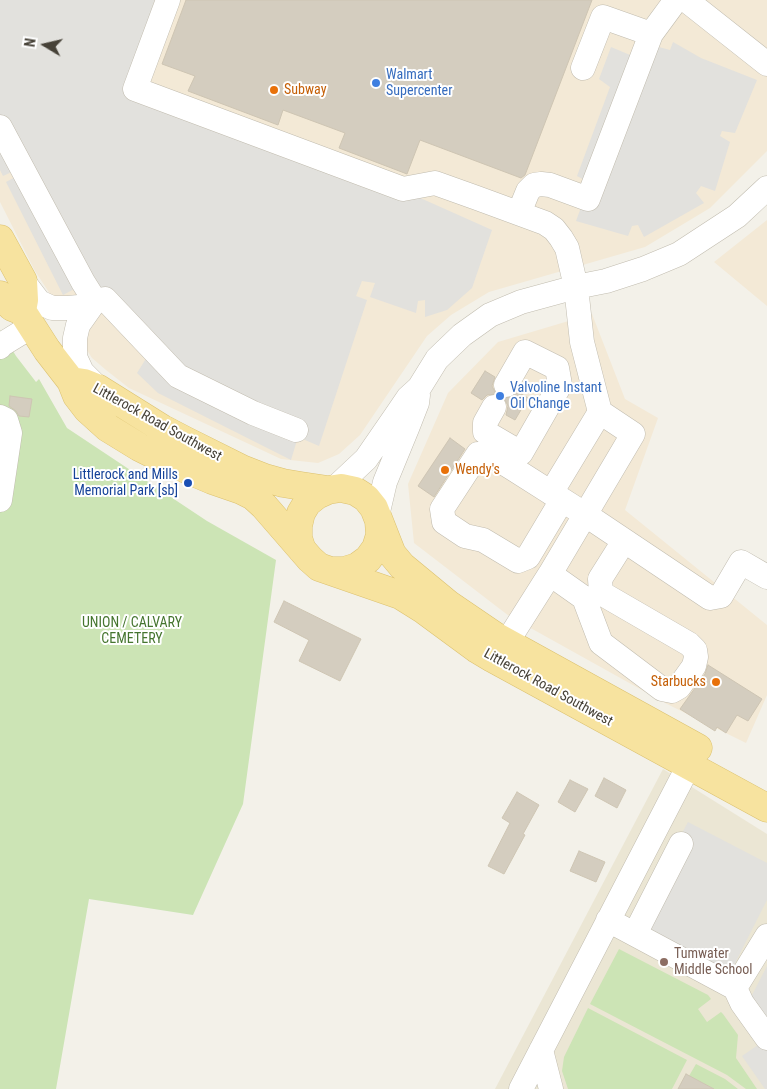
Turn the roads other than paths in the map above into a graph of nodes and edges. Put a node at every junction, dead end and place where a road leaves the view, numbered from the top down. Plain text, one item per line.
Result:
1 (168, 0) edge
2 (676, 0) edge
3 (686, 0) edge
4 (651, 34) junction
5 (767, 64) edge
6 (583, 68) dead end
7 (0, 127) edge
8 (767, 188) edge
9 (520, 213) junction
10 (0, 239) edge
11 (576, 287) junction
12 (11, 288) edge
13 (95, 301) junction
14 (27, 319) junction
15 (0, 347) edge
16 (587, 361) junction
17 (557, 368) junction
18 (71, 381) junction
19 (506, 385) dead end
20 (419, 388) junction
21 (99, 389) junction
22 (494, 407) dead end
23 (600, 412) junction
24 (0, 417) edge
25 (296, 430) dead end
26 (517, 460) junction
27 (331, 489) junction
28 (557, 496) junction
29 (0, 500) edge
30 (586, 515) junction
31 (378, 518) junction
32 (617, 536) junction
33 (302, 550) junction
34 (331, 571) junction
35 (550, 574) junction
36 (767, 577) edge
37 (506, 642) junction
38 (689, 765) junction
39 (767, 786) edge
40 (767, 808) edge
41 (681, 844) dead end
42 (608, 920) junction
43 (635, 934) junction
44 (767, 936) edge
45 (736, 988) junction
46 (767, 1038) edge
47 (541, 1050) junction
48 (521, 1089) edge
49 (551, 1089) edge

1 - 9 street
2 - 4 street
3 - 5 street
4 - 6 street
4 - 9 street
7 - 13 street
8 - 11 street
9 - 11 street
10 - 12 main road, Littlerock Road Southwest
11 - 16 street
11 - 20 street
12 - 13 street
12 - 14 main road, Littlerock Road Southwest
13 - 21 street
13 - 25 street
14 - 15 street
14 - 18 main road, Littlerock Road Southwest
16 - 17 street
16 - 23 street
17 - 19 street
17 - 26 street
18 - 21 main road, Littlerock Road Southwest
18 - 33 main road, Littlerock Road Southwest
20 - 27 street
20 - 31 street
21 - 27 main road, Littlerock Road Southwest
22 - 26 street
23 - 28 street
23 - 30 street
24 - 29 street
26 - 28 street
26 - 28 street
27 - 31 main road, Littlerock Road Southwest
27 - 33 main road
28 - 30 street
30 - 32 street
30 - 35 street
31 - 34 main road
31 - 37 main road, Littlerock Road Southwest
32 - 35 street
32 - 36 street
33 - 34 main road, Littlerock Road Southwest
34 - 38 main road, Littlerock Road Southwest
35 - 37 street
37 - 39 main road, Littlerock Road Southwest
38 - 40 main road, Littlerock Road Southwest
38 - 42 street
41 - 43 street
42 - 43 street
42 - 47 street
43 - 45 street
44 - 45 street
45 - 46 street
47 - 48 street
47 - 49 street

